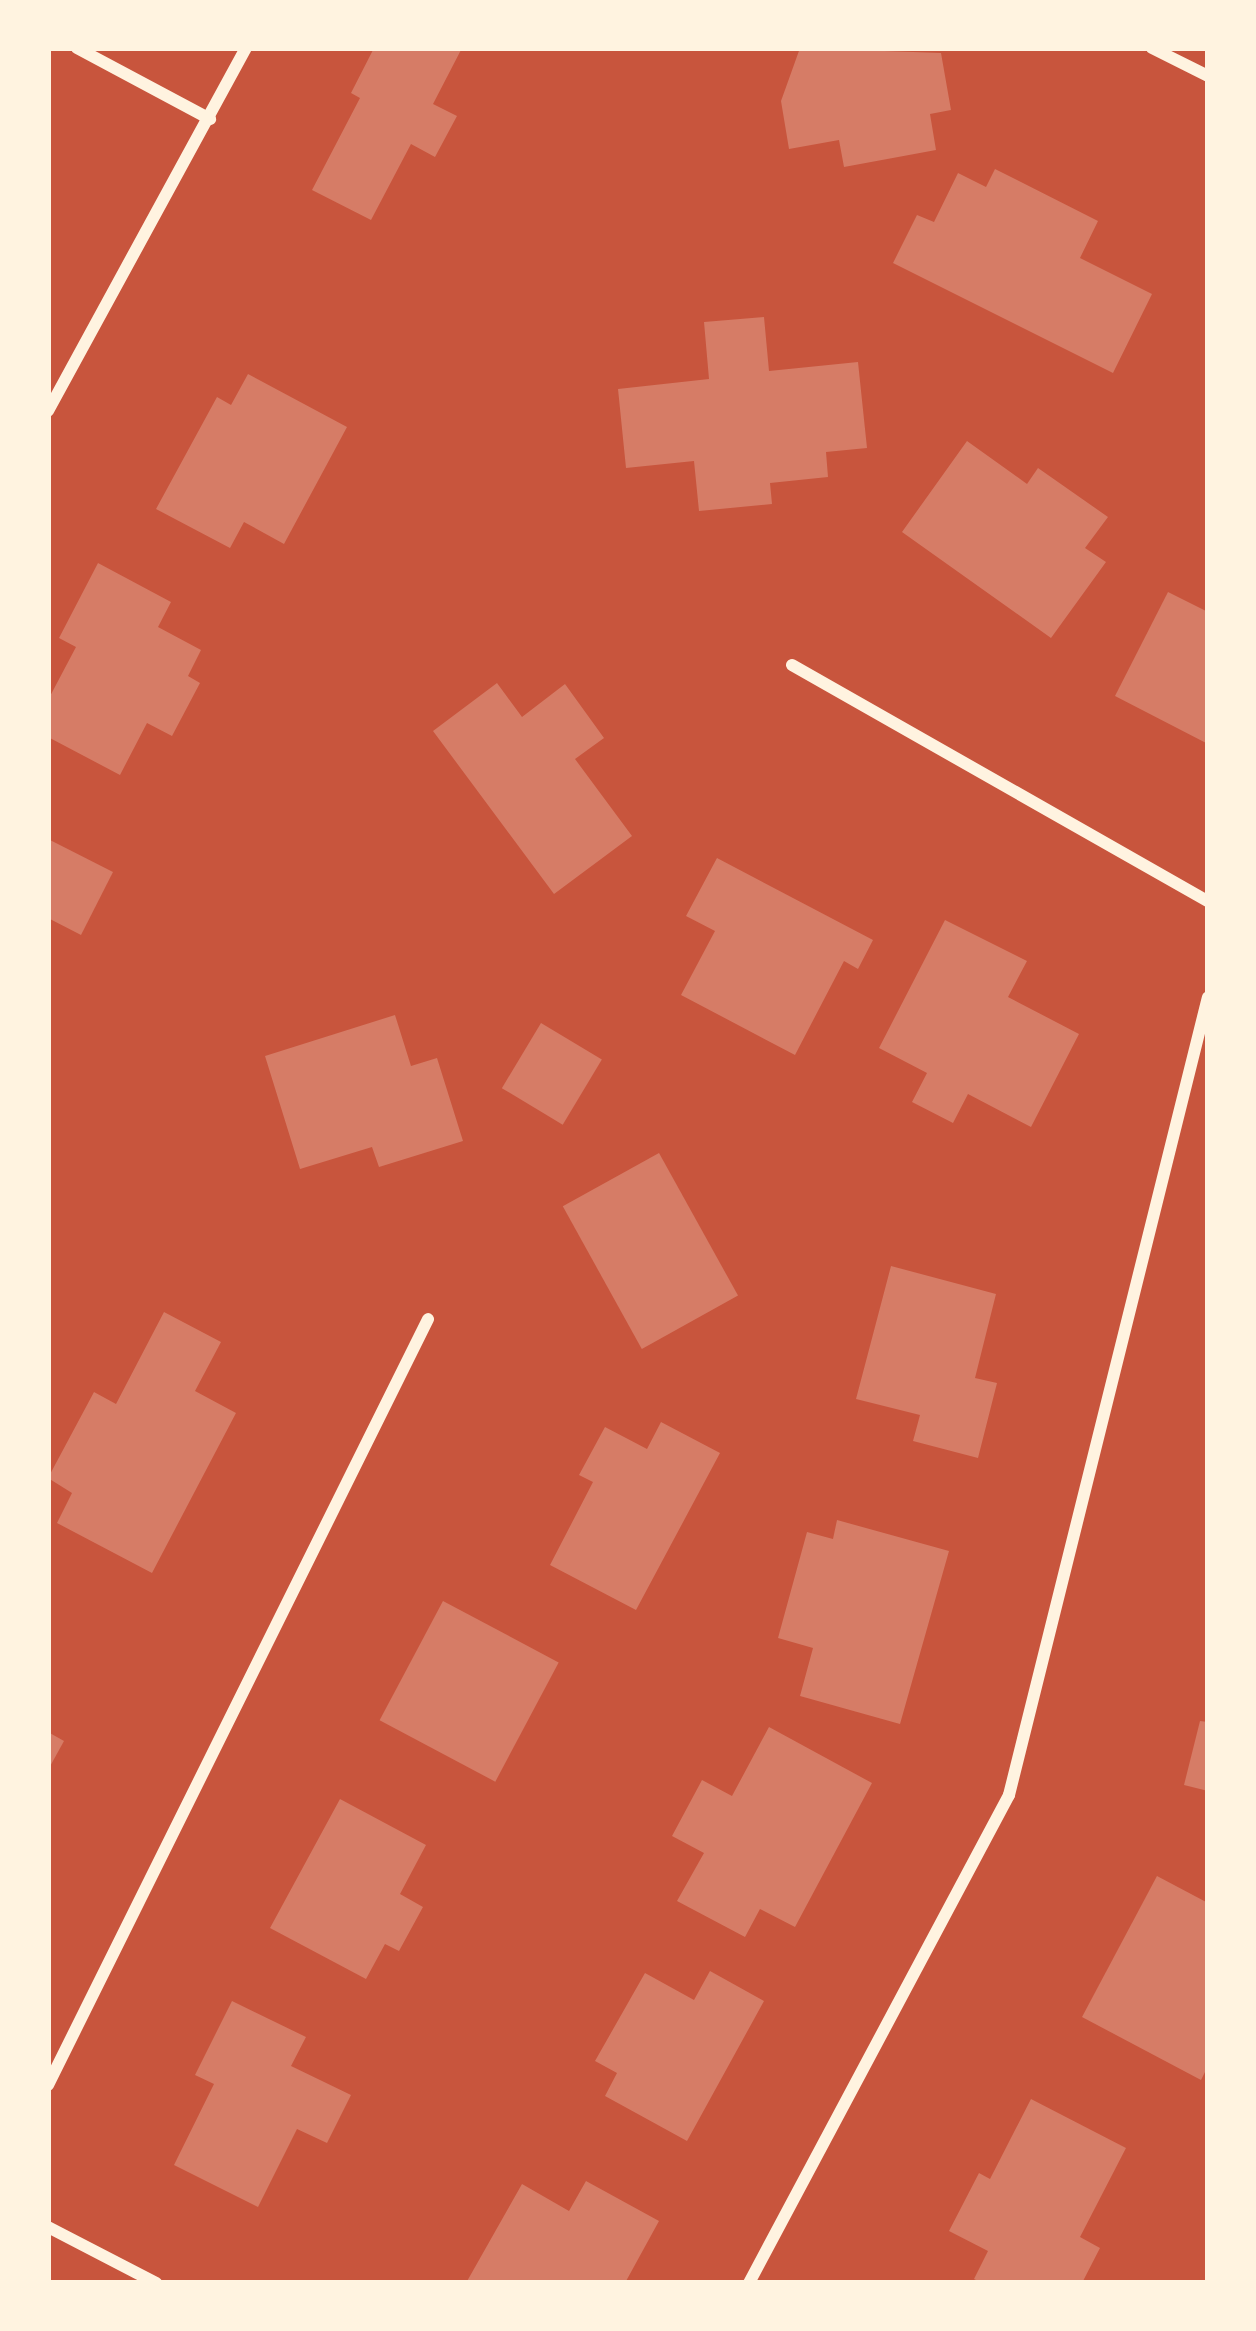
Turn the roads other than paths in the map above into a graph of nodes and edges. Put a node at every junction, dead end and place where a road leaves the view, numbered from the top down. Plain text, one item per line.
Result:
1 (77, 48) edge
2 (246, 48) edge
3 (1152, 48) edge
4 (1208, 76) edge
5 (210, 119) junction
6 (48, 411) edge
7 (792, 665) dead end
8 (1208, 901) edge
9 (1208, 997) edge
10 (428, 1318) dead end
11 (48, 2085) edge
12 (48, 2227) edge
13 (156, 2283) edge
14 (749, 2283) edge

1 - 5 street
2 - 5 street
3 - 4 street
5 - 6 street
7 - 8 street
9 - 14 street
10 - 11 street
12 - 13 street

